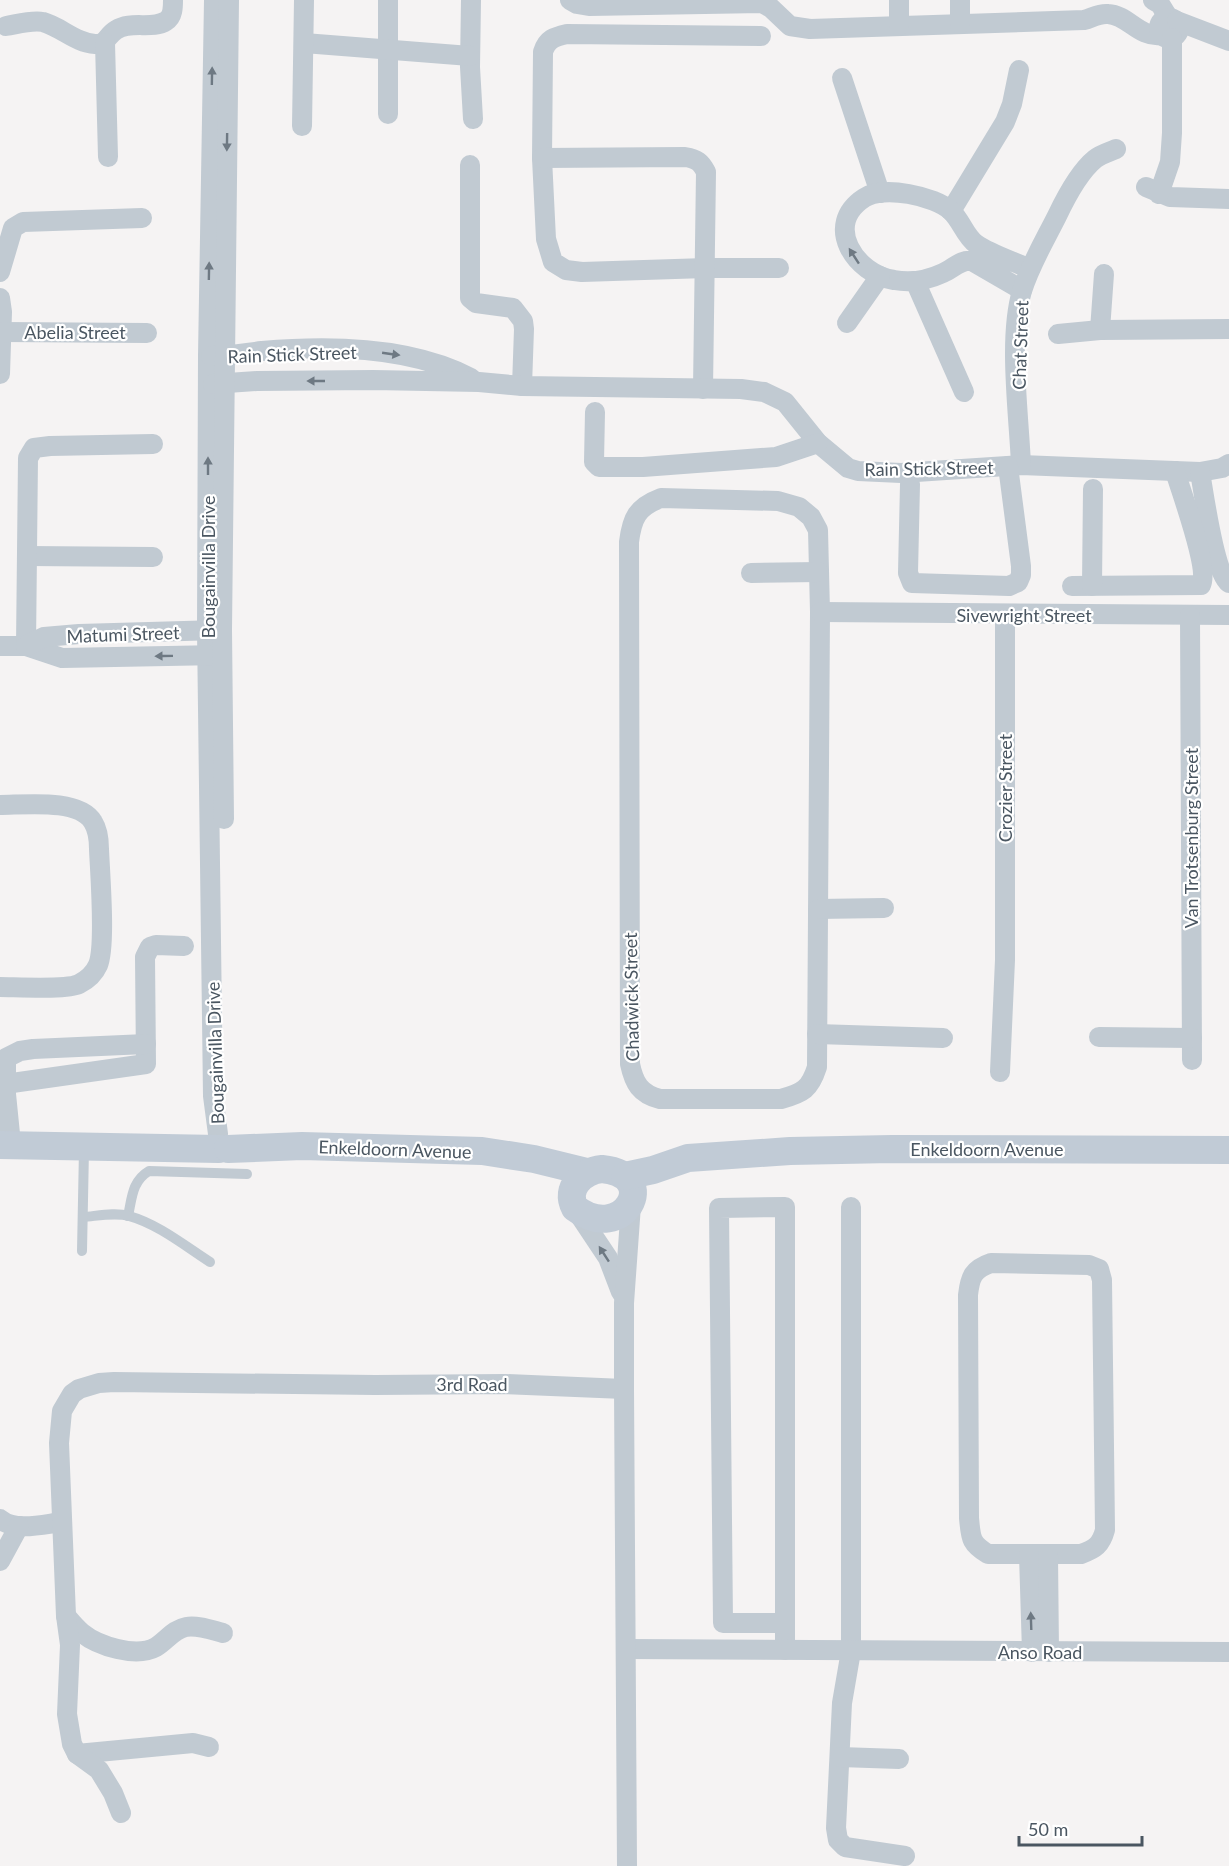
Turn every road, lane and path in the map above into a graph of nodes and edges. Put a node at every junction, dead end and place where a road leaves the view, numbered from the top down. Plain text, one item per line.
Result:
1 (173, 0) edge
2 (214, 0) edge
3 (229, 0) edge
4 (304, 0) edge
5 (388, 0) edge
6 (471, 0) edge
7 (570, 0) edge
8 (899, 0) edge
9 (960, 0) edge
10 (1153, 0) edge
11 (762, 1) edge
12 (702, 2) edge
13 (636, 3) edge
14 (960, 24) junction
15 (6, 26) dead end
16 (899, 26) junction
17 (1171, 29) junction
18 (761, 36) dead end
19 (1229, 41) edge
20 (105, 43) junction
21 (304, 43) junction
22 (1229, 47) edge
23 (388, 49) junction
24 (470, 56) junction
25 (1019, 70) dead end
26 (842, 78) dead end
27 (388, 114) dead end
28 (473, 120) dead end
29 (303, 126) dead end
30 (1116, 149) dead end
31 (108, 157) dead end
32 (542, 158) junction
33 (470, 165) dead end
34 (880, 193) junction
35 (1229, 199) edge
36 (951, 211) junction
37 (142, 218) dead end
38 (706, 268) junction
39 (779, 268) dead end
40 (1004, 269) junction
41 (1030, 269) junction
42 (0, 272) edge
43 (1104, 274) dead end
44 (880, 276) junction
45 (915, 281) junction
46 (1022, 290) junction
47 (0, 298) edge
48 (847, 323) dead end
49 (1229, 329) edge
50 (1100, 330) junction
51 (2, 332) junction
52 (147, 333) dead end
53 (1058, 334) dead end
54 (216, 356) junction
55 (0, 374) edge
56 (479, 382) junction
57 (217, 384) junction
58 (522, 386) junction
59 (703, 389) junction
60 (964, 392) dead end
61 (595, 412) dead end
62 (818, 443) junction
63 (153, 444) dead end
64 (1229, 464) edge
65 (1015, 466) junction
66 (1175, 471) junction
67 (1200, 472) junction
68 (910, 484) dead end
69 (1093, 489) dead end
70 (27, 556) junction
71 (153, 557) dead end
72 (819, 572) junction
73 (751, 573) dead end
74 (1229, 583) edge
75 (1072, 586) dead end
76 (1092, 586) junction
77 (820, 612) junction
78 (1005, 615) junction
79 (1229, 615) edge
80 (1190, 616) junction
81 (215, 631) junction
82 (0, 646) edge
83 (26, 646) junction
84 (215, 655) junction
85 (0, 805) edge
86 (884, 908) dead end
87 (818, 909) junction
88 (184, 946) dead end
89 (0, 987) edge
90 (817, 1035) junction
91 (1099, 1037) dead end
92 (942, 1038) dead end
93 (1192, 1038) junction
94 (146, 1044) junction
95 (1192, 1060) dead end
96 (1000, 1072) dead end
97 (5, 1084) junction
98 (223, 1142) junction
99 (5, 1144) edge
100 (84, 1146) junction
101 (1229, 1150) edge
102 (534, 1159) junction
103 (587, 1172) junction
104 (247, 1174) dead end
105 (630, 1194) junction
106 (573, 1203) junction
107 (851, 1207) dead end
108 (128, 1216) junction
109 (83, 1217) junction
110 (82, 1251) dead end
111 (210, 1262) dead end
112 (624, 1303) junction
113 (624, 1389) junction
114 (0, 1519) edge
115 (62, 1522) junction
116 (19, 1526) junction
117 (1039, 1555) junction
118 (0, 1561) edge
119 (66, 1616) junction
120 (784, 1623) junction
121 (222, 1633) dead end
122 (627, 1649) junction
123 (785, 1650) junction
124 (850, 1651) junction
125 (1041, 1652) junction
126 (1229, 1652) edge
127 (209, 1747) dead end
128 (77, 1754) junction
129 (840, 1757) junction
130 (899, 1759) dead end
131 (121, 1813) dead end
132 (905, 1856) dead end
133 (627, 1866) edge

1 - 20 street
54 -> 2 street, Bougainvilla Drive
3 -> 54 street, Bougainvilla Drive
4 - 21 street
5 - 23 street
6 - 24 street
7 - 13 street
8 - 16 street
9 - 14 street
10 - 17 street
11 - 12 street
11 - 16 street
12 - 13 street
14 - 16 street
14 - 17 street
15 - 20 street
17 - 19 street
17 - 22 street
17 - 35 street
18 - 32 street
20 - 31 street
21 - 23 street
21 - 29 street
23 - 24 street
23 - 27 street
24 - 28 street
25 - 36 street
26 - 34 street
30 - 41 street, Chat Street
32 - 38 street
32 - 38 street
33 - 58 street
34 - 36 street
44 -> 34 street
36 - 40 street
37 - 42 street
38 - 39 street
38 - 59 street
40 - 41 street
40 - 45 street
40 - 46 street
41 - 46 street, Chat Street
43 - 50 street
44 - 45 street
44 - 48 street
45 - 60 street
46 - 65 street, Chat Street
47 - 51 street, Abelia Street
49 - 50 street
50 - 53 street
51 - 52 street, Abelia Street
51 - 55 street, Abelia Street
54 -> 56 street, Rain Stick Street
54 - 57 street, Bougainvilla Drive
56 -> 57 street, Rain Stick Street
56 - 58 street, Rain Stick Street
57 - 81 street, Bougainvilla Drive
58 - 59 street, Rain Stick Street
59 - 62 street, Rain Stick Street
61 - 62 street
62 - 65 street, Rain Stick Street
63 - 70 street
64 - 67 street, Rain Stick Street
65 - 66 street, Rain Stick Street
65 - 68 street, Chat Street
66 - 67 street, Rain Stick Street
66 - 76 street
67 - 74 street
69 - 76 street
70 - 71 street
70 - 83 street
72 - 73 street
72 - 77 street, Chadwick Street
72 - 90 street, Chadwick Street
75 - 76 street
77 - 78 street, Sivewright Street
77 - 87 street, Chadwick Street
78 - 80 street, Sivewright Street
78 - 96 street, Crozier Street
79 - 80 street, Sivewright Street
80 - 93 street, Van Trotsenburg Street
81 - 83 street, Matumi Street
81 - 84 street, Bougainvilla Drive
82 - 83 street, Matumi Street
84 -> 83 street, Matumi Street
84 - 98 street, Bougainvilla Drive
85 - 89 street
86 - 87 street
87 - 90 street, Chadwick Street
88 - 94 street
90 - 92 street
91 - 93 street
93 - 95 street, Van Trotsenburg Street
94 - 97 street
94 - 97 street
97 - 99 street
98 - 100 street, Enkeldoorn Avenue
98 - 102 street, Enkeldoorn Avenue
99 - 100 street, Enkeldoorn Avenue
100 - 109 lane
101 - 105 street, Enkeldoorn Avenue
102 - 103 street, Enkeldoorn Avenue
102 - 106 street, Enkeldoorn Avenue
103 - 105 street, Enkeldoorn Avenue
103 - 106 street
104 - 108 lane
105 - 106 street, Enkeldoorn Avenue
105 - 112 street
112 -> 106 street
107 - 124 street
108 - 109 lane
108 - 111 lane
109 - 110 lane
112 - 113 street
113 - 115 street, 3rd Road
113 - 122 street
114 - 116 street
115 - 116 street
115 - 119 street, 3rd Road
116 - 118 street
117 - 117 street
117 - 125 street
119 - 121 street
119 - 128 street, 3rd Road
120 - 120 street
120 - 123 street
122 - 123 street, Anso Road
122 - 133 street
123 - 124 street, Anso Road
124 - 125 street, Anso Road
124 - 129 street
125 - 126 street, Anso Road
127 - 128 street
128 - 131 street
129 - 130 street
129 - 132 street

